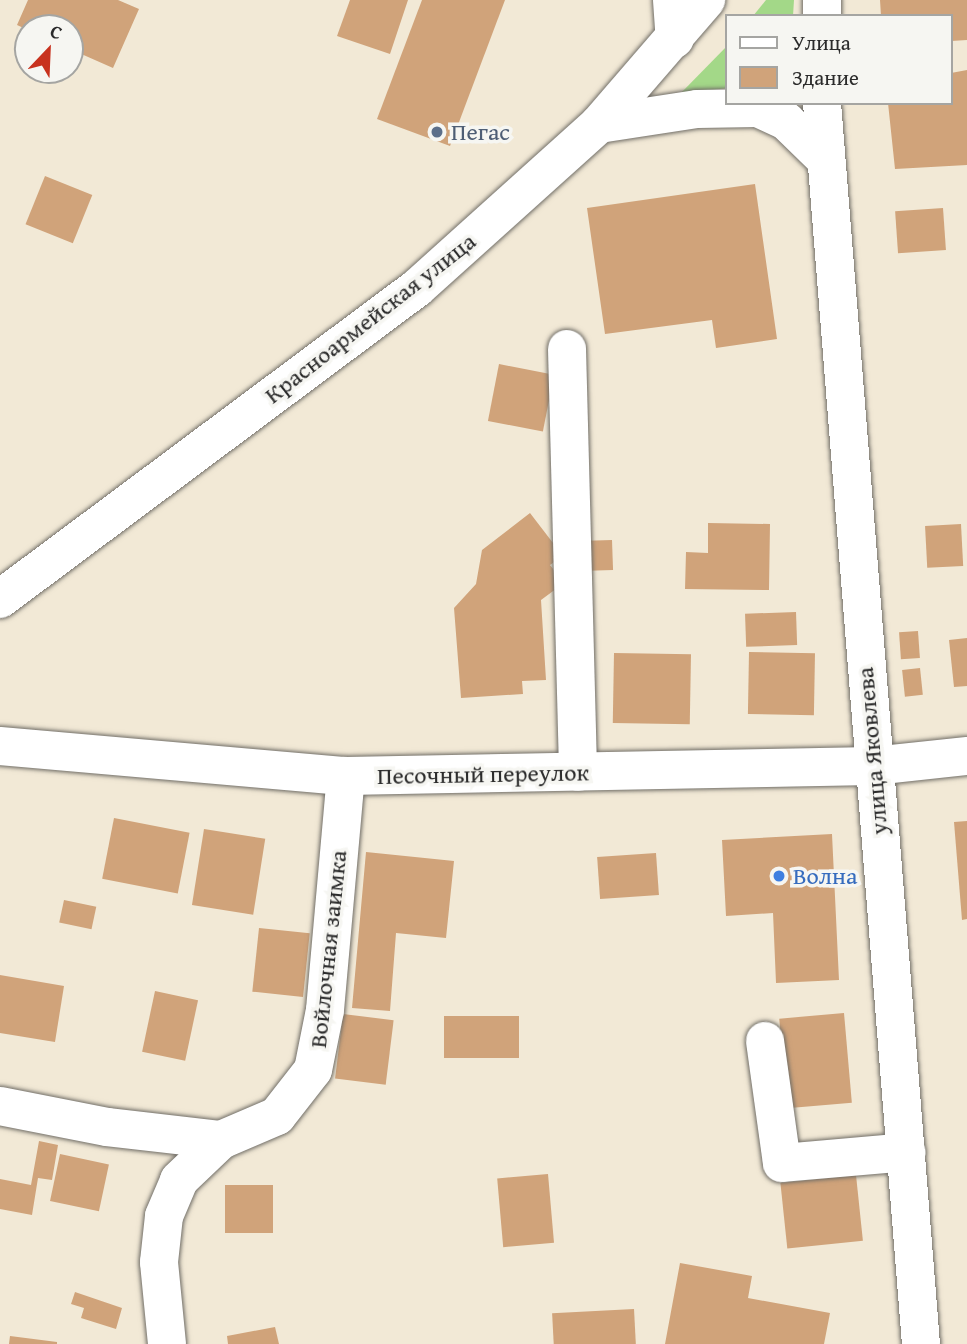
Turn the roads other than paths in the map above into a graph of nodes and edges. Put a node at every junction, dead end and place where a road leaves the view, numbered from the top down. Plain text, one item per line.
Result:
1 (672, 0) edge
2 (706, 0) edge
3 (675, 39) junction
4 (822, 105) edge
5 (599, 124) junction
6 (824, 158) junction
7 (567, 349) dead end
8 (0, 599) edge
9 (0, 746) edge
10 (967, 756) edge
11 (873, 766) junction
12 (578, 772) junction
13 (346, 776) junction
14 (765, 1041) dead end
15 (0, 1106) edge
16 (221, 1140) junction
17 (907, 1152) junction
18 (920, 1343) edge
19 (167, 1344) edge

1 - 3 street
2 - 3 street, Красноармейская улица
3 - 5 street, Красноармейская улица
4 - 6 street, улица Яковлева
5 - 6 street
5 - 8 street, Красноармейская улица
6 - 11 street, улица Яковлева
7 - 12 street
9 - 13 street, Песочный переулок
10 - 11 street, Песочный переулок
11 - 12 street, Песочный переулок
11 - 17 street, улица Яковлева
12 - 13 street, Песочный переулок
13 - 16 street, Войлочная заимка
14 - 17 street
15 - 16 street
16 - 19 street, Войлочная заимка
17 - 18 street, улица Яковлева

